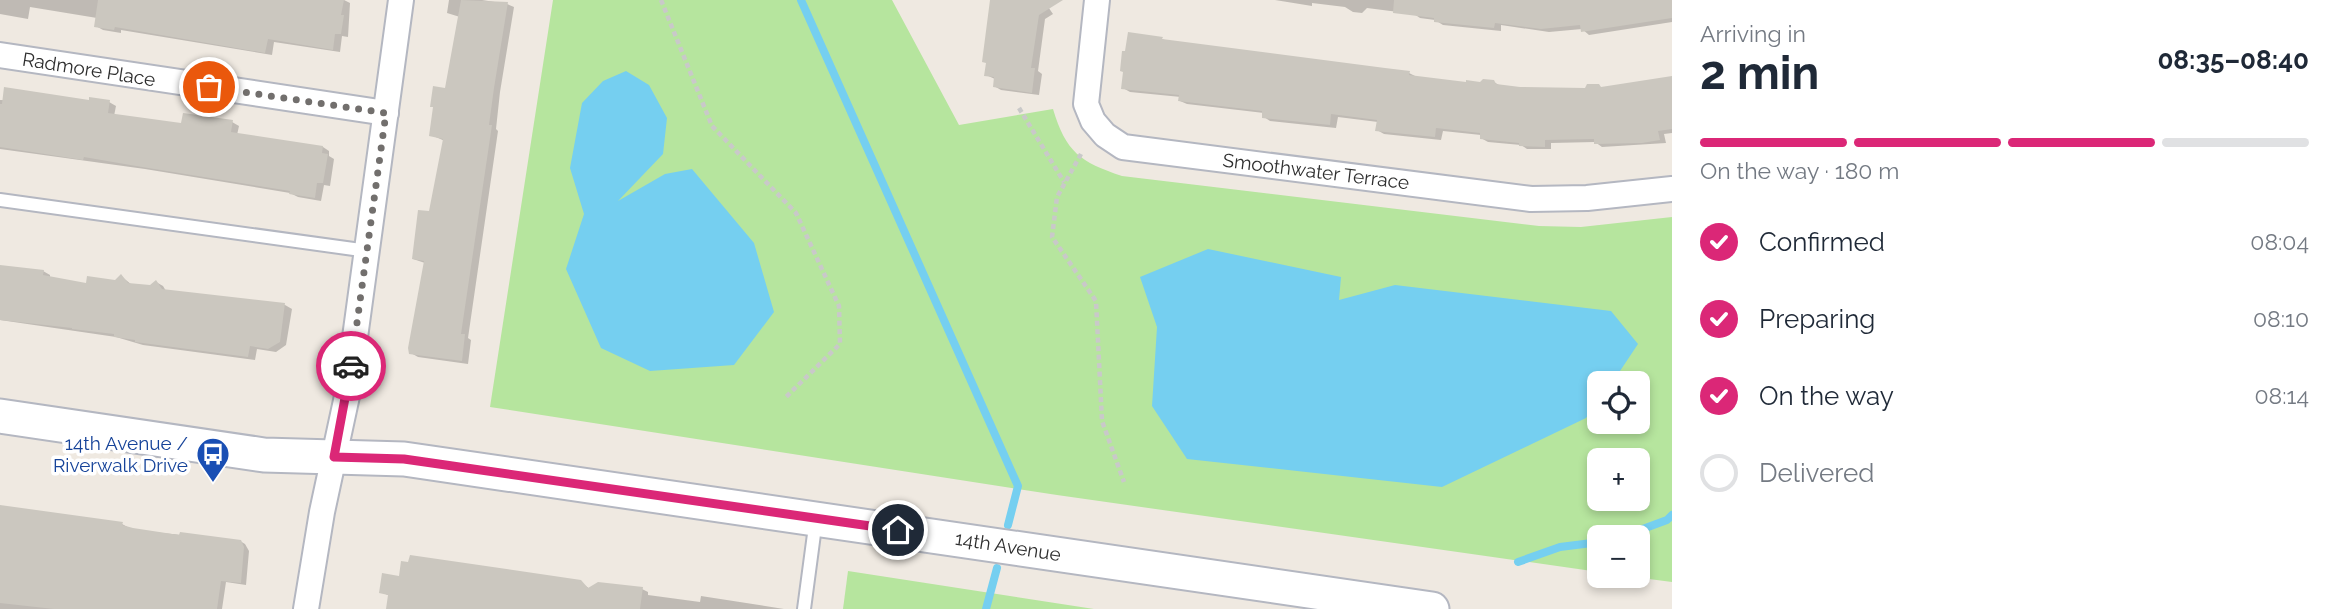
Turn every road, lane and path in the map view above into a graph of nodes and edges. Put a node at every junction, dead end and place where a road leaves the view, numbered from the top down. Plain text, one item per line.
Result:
1 (401, 0) edge
2 (662, 0) edge
3 (1097, 0) edge
4 (0, 55) edge
5 (1019, 108) dead end
6 (386, 113) junction
7 (1081, 154) dead end
8 (1064, 182) junction
9 (1672, 189) edge
10 (0, 200) edge
11 (368, 251) junction
12 (785, 397) dead end
13 (0, 416) edge
14 (334, 457) junction
15 (1124, 482) dead end
16 (816, 518) junction
17 (306, 609) edge
18 (804, 609) edge
19 (1430, 609) edge

1 - 6 street
2 - 12 path
3 - 9 street, Smoothwater Terrace
4 - 6 street, Radmore Place
5 - 8 path
6 - 11 street
7 - 8 path
8 - 15 path
10 - 11 lane
11 - 14 street
13 - 14 main road, 14th Avenue
14 - 16 main road, 14th Avenue
14 - 17 street
16 - 18 lane
16 - 19 main road, 14th Avenue

